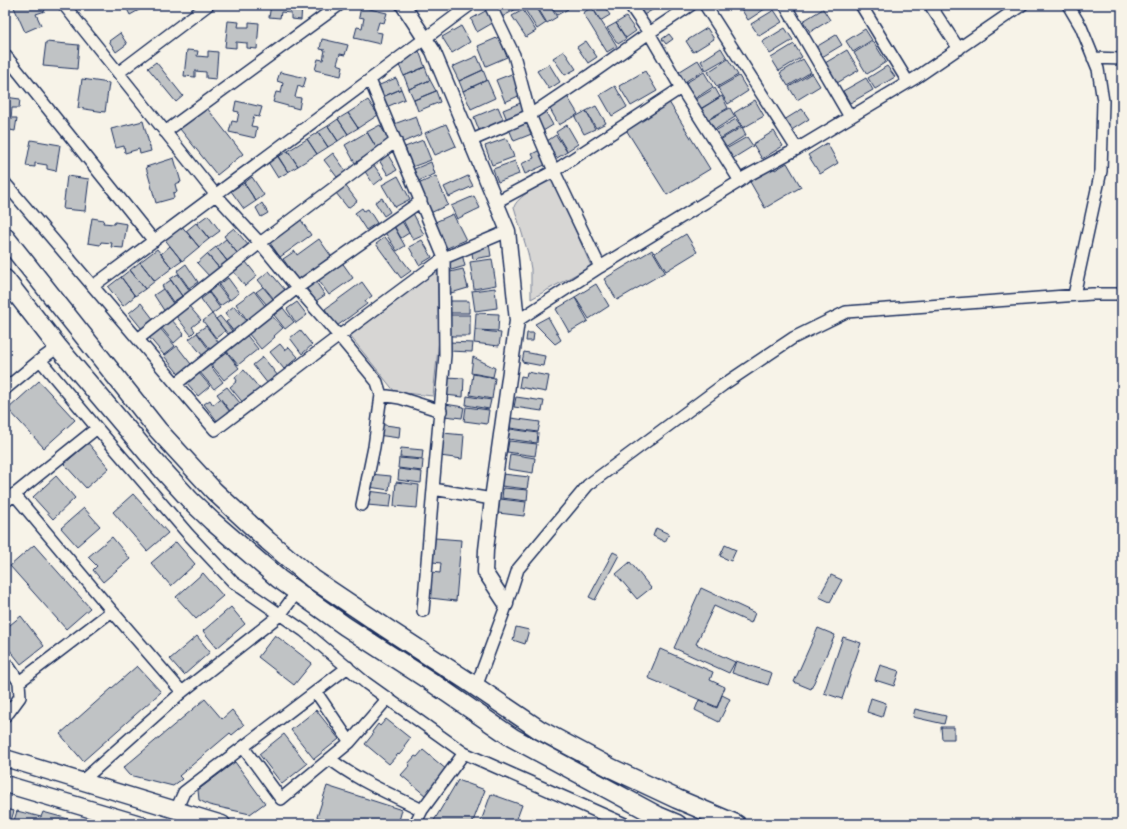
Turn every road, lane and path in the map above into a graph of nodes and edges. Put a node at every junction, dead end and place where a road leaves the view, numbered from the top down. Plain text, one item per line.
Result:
1 (64, 5) edge
2 (339, 5) edge
3 (403, 5) edge
4 (470, 5) edge
5 (490, 5) edge
6 (630, 5) edge
7 (691, 5) edge
8 (704, 5) edge
9 (785, 5) edge
10 (861, 5) edge
11 (930, 5) edge
12 (1022, 5) edge
13 (1068, 5) edge
14 (206, 6) edge
15 (648, 33) junction
16 (425, 38) junction
17 (959, 49) junction
18 (5, 55) edge
19 (1094, 58) junction
20 (1122, 59) edge
21 (118, 73) junction
22 (370, 80) junction
23 (908, 82) junction
24 (681, 88) junction
25 (530, 115) junction
26 (850, 117) junction
27 (165, 132) junction
28 (396, 141) junction
29 (470, 141) junction
30 (797, 149) junction
31 (554, 171) junction
32 (740, 181) junction
33 (5, 183) edge
34 (216, 194) junction
35 (421, 201) junction
36 (496, 202) junction
37 (508, 231) junction
38 (5, 237) edge
39 (154, 241) junction
40 (260, 243) junction
41 (444, 258) junction
42 (600, 267) junction
43 (5, 279) edge
44 (93, 286) junction
45 (297, 288) junction
46 (1122, 294) edge
47 (1074, 295) junction
48 (517, 321) junction
49 (339, 336) junction
50 (138, 339) junction
51 (58, 347) junction
52 (40, 360) junction
53 (176, 384) junction
54 (5, 389) edge
55 (382, 395) junction
56 (441, 411) junction
57 (97, 428) junction
58 (433, 489) junction
59 (14, 494) junction
60 (492, 499) junction
61 (5, 502) edge
62 (362, 505) dead end
63 (297, 592) junction
64 (506, 604) junction
65 (112, 611) junction
66 (423, 611) dead end
67 (280, 615) junction
68 (5, 661) edge
69 (348, 667) junction
70 (19, 682) junction
71 (476, 687) junction
72 (182, 692) junction
73 (316, 692) junction
74 (388, 698) junction
75 (5, 716) edge
76 (350, 742) junction
77 (243, 747) junction
78 (464, 753) junction
79 (5, 758) edge
80 (330, 759) junction
81 (82, 781) junction
82 (6, 785) edge
83 (176, 810) junction
84 (422, 810) junction
85 (140, 824) edge
86 (222, 824) edge
87 (415, 824) edge
88 (625, 824) edge
89 (677, 824) edge
90 (736, 824) edge

1 - 21 street
2 - 27 street
3 - 16 street
4 - 16 street
5 - 25 street
6 - 15 street
7 - 15 street
8 - 30 street
9 - 26 street
10 - 23 street
11 - 17 street
12 - 17 street
13 - 19 street
14 - 21 street
15 - 24 street
15 - 25 street
16 - 22 street
16 - 29 street
17 - 23 street
18 - 39 street
19 - 20 street
19 - 47 street
21 - 27 street
22 - 28 street
22 - 34 street
23 - 26 street
24 - 31 street
24 - 32 street
25 - 29 street
25 - 31 street
26 - 30 street
27 - 34 street
28 - 35 street
28 - 40 street
29 - 36 street
30 - 32 street
31 - 36 street
31 - 42 street
32 - 42 street
33 - 44 street
34 - 39 street
34 - 40 street
35 - 41 street
35 - 45 street
36 - 37 street
37 - 41 street
37 - 48 street
38 - 71 highway
39 - 44 street
40 - 45 street
40 - 50 street
41 - 49 street
41 - 56 street
42 - 48 street
43 - 51 highway
44 - 50 street
45 - 49 street
45 - 53 street
46 - 47 street
47 - 64 street
48 - 60 street
49 - 53 street
49 - 55 street
50 - 53 street
51 - 52 street
51 - 63 highway
52 - 54 street
52 - 57 street
55 - 56 street
55 - 62 street
56 - 58 street
57 - 59 street
57 - 67 street
58 - 60 street
58 - 66 street
59 - 61 street
59 - 65 street
60 - 64 street
63 - 67 street
63 - 89 highway
64 - 71 street
65 - 70 street
65 - 72 street
67 - 69 street
67 - 72 street
68 - 70 street
69 - 73 street
69 - 74 street
70 - 75 street
71 - 90 highway
72 - 81 street
73 - 76 street
73 - 77 street
74 - 76 street
74 - 78 street
76 - 80 street
77 - 80 street
77 - 83 street
78 - 84 street
78 - 88 street
79 - 81 main road
80 - 84 street
81 - 83 main road
82 - 85 main road
83 - 86 main road
84 - 87 street

